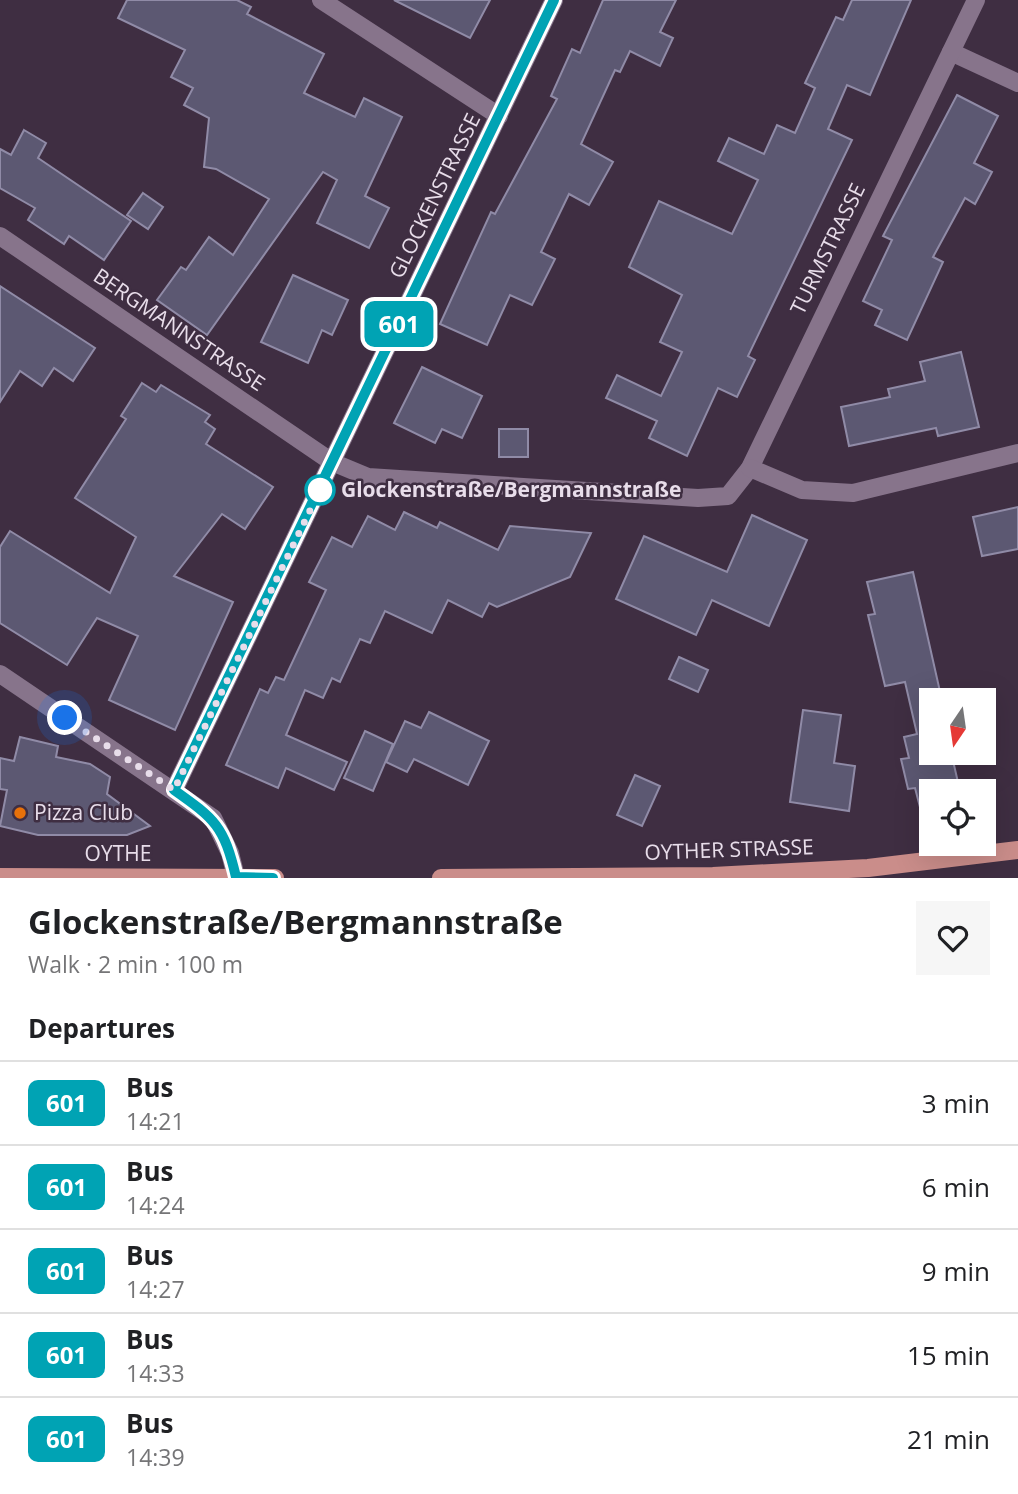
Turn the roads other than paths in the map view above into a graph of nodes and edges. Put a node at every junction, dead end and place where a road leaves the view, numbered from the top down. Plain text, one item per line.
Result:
1 (321, 0) edge
2 (554, 0) edge
3 (976, 0) edge
4 (951, 52) junction
5 (1018, 83) edge
6 (499, 116) junction
7 (0, 236) edge
8 (1018, 453) edge
9 (332, 462) junction
10 (750, 468) junction
11 (0, 674) edge
12 (174, 790) junction
13 (1018, 850) edge
14 (0, 877) edge
15 (236, 877) edge
16 (275, 878) edge
17 (441, 878) edge

1 - 6 street
2 - 6 street, GLOCKENSTRASSE
3 - 4 street, TURMSTRASSE
4 - 5 street
4 - 10 street, TURMSTRASSE
6 - 9 street, GLOCKENSTRASSE
7 - 9 street, BERGMANNSTRASSE
8 - 10 street
9 - 10 street, TURMSTRASSE
9 - 12 street, GLOCKENSTRASSE
11 - 12 street
12 - 15 street
13 - 17 main road, OYTHER STRASSE
14 - 15 main road, OYTHE
15 - 16 main road

